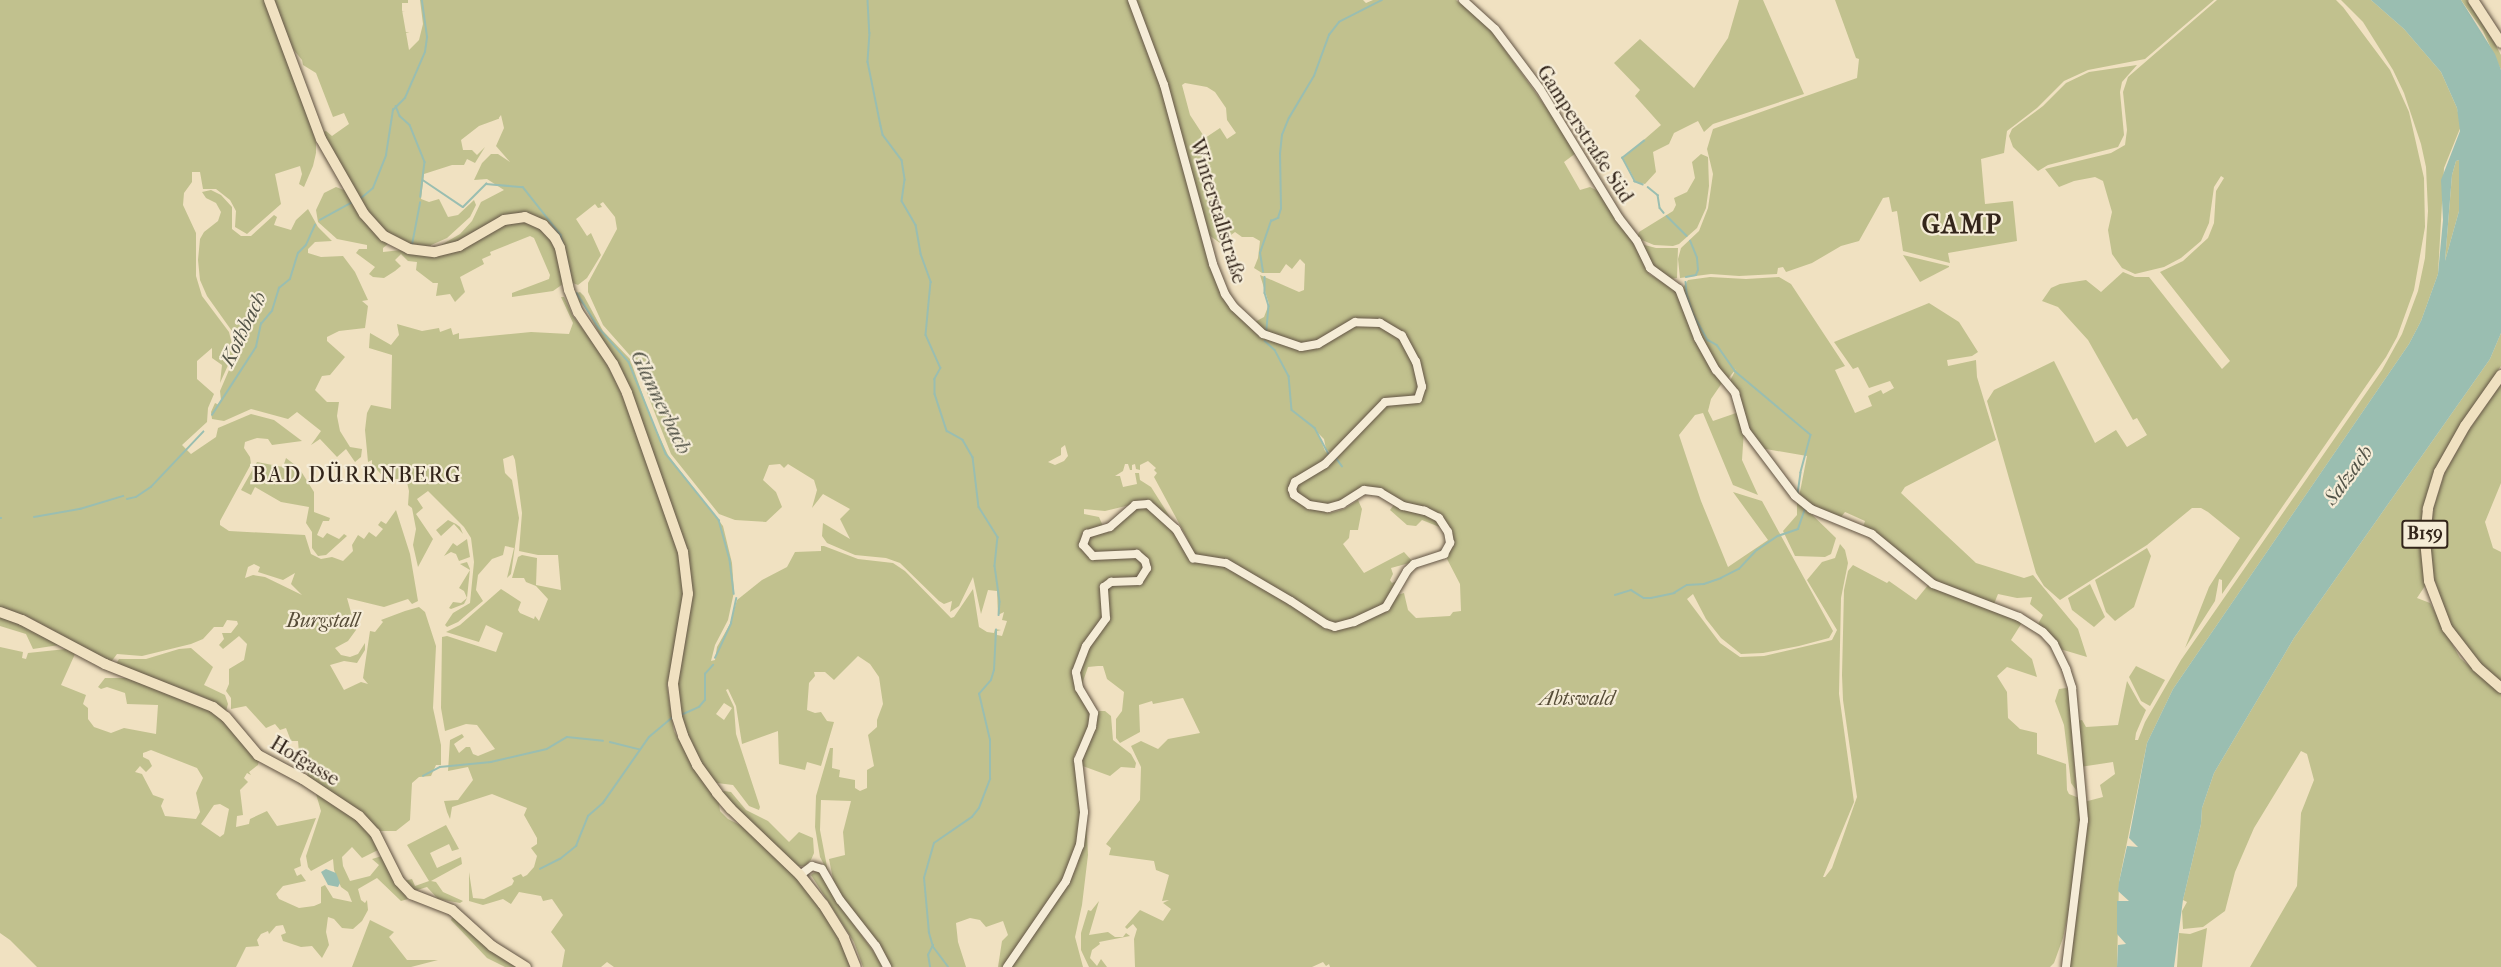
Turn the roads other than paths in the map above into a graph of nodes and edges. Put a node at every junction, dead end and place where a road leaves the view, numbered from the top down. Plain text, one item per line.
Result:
1 (269, 0) edge
2 (1132, 0) edge
3 (1463, 0) edge
4 (2474, 0) edge
5 (2501, 43) edge
6 (2501, 375) edge
7 (0, 612) edge
8 (2501, 688) edge
9 (800, 875) junction
10 (526, 967) edge
11 (856, 967) edge
12 (887, 967) edge
13 (1007, 967) edge
14 (2066, 967) edge

1 - 9 main road
2 - 13 street, Winterstallstraße
3 - 14 street, Gamperstraße Süd
4 - 5 main road
6 - 8 main road, B159
7 - 10 main road, Hofgasse
9 - 11 main road
9 - 12 street

